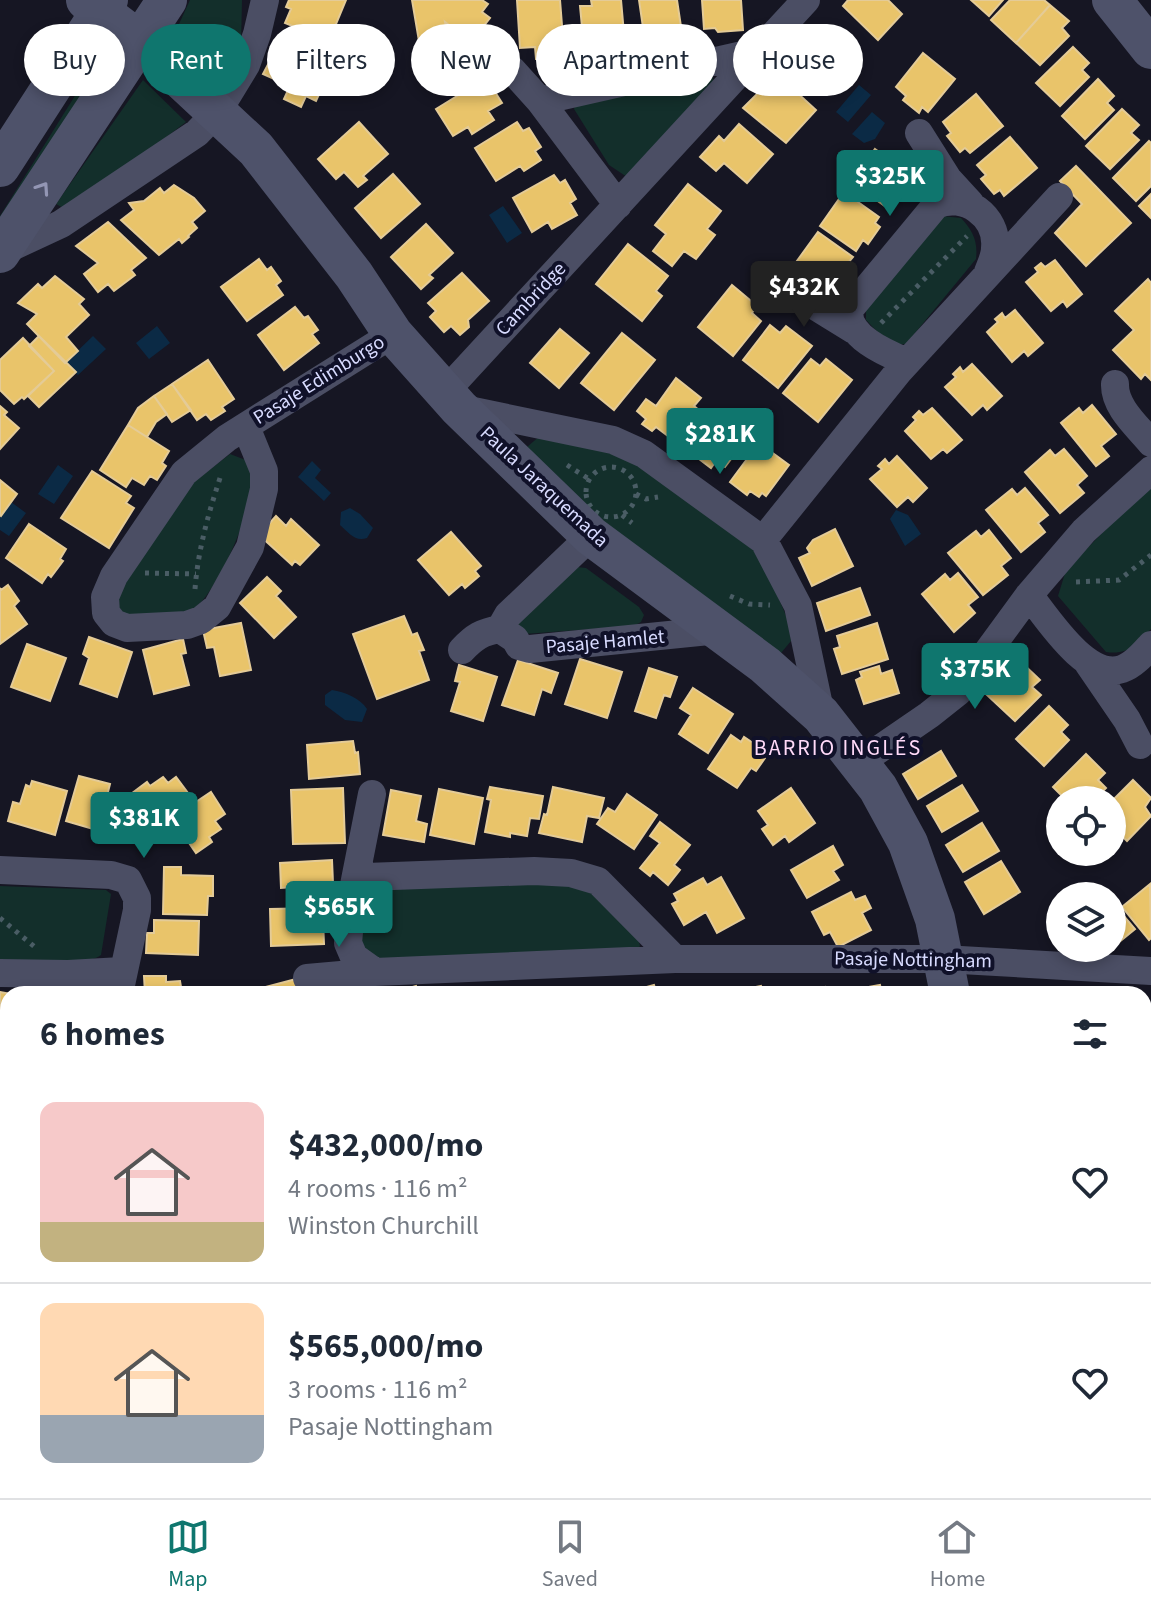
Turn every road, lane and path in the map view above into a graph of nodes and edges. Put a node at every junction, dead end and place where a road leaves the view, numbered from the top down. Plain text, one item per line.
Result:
1 (167, 0) edge
2 (265, 0) edge
3 (806, 0) edge
4 (1112, 0) edge
5 (98, 4) edge
6 (152, 24) edge
7 (783, 24) edge
8 (141, 42) joint
9 (1151, 49) edge
10 (733, 57) edge
11 (733, 78) edge
12 (520, 79) edge
13 (201, 96) edge
14 (540, 101) junction
15 (218, 111) junction
16 (919, 133) dead end
17 (0, 167) edge
18 (1059, 197) dead end
19 (618, 205) junction
20 (971, 217) junction
21 (0, 253) edge
22 (987, 274) junction
23 (781, 285) dead end
24 (864, 330) junction
25 (393, 334) junction
26 (907, 362) junction
27 (1115, 384) dead end
28 (452, 400) junction
29 (239, 431) junction
30 (1151, 443) edge
31 (1151, 470) edge
32 (634, 524) dead end
33 (607, 525) junction
34 (763, 540) junction
35 (1151, 555) edge
36 (123, 563) junction
37 (196, 574) junction
38 (723, 591) dead end
39 (1029, 595) junction
40 (775, 605) dead end
41 (193, 623) junction
42 (500, 629) junction
43 (719, 630) junction
44 (1151, 645) edge
45 (462, 650) dead end
46 (1088, 663) junction
47 (821, 715) junction
48 (1140, 745) dead end
49 (859, 763) junction
50 (372, 794) dead end
51 (0, 870) edge
52 (354, 885) junction
53 (675, 959) junction
54 (1151, 971) edge
55 (375, 972) junction
56 (0, 973) edge
57 (947, 976) edge
58 (307, 978) dead end
59 (121, 982) edge

1 - 6 street
2 - 15 street
3 - 7 street, Cambridge
4 - 9 street
5 - 8 street, Paula Jaraquemada
5 - 17 street
21 -> 8 street
10 - 14 street
11 - 19 street, Cambridge
12 - 14 street
13 - 15 street, Paula Jaraquemada
14 - 19 street
15 - 21 street
15 - 25 street, Paula Jaraquemada
16 - 20 street
18 - 22 street
19 - 28 street, Cambridge
20 - 22 street
20 - 24 path
20 - 24 street
22 - 26 street
23 - 24 street
24 - 26 street
25 - 28 street, Paula Jaraquemada
25 - 29 street, Pasaje Edimburgo
26 - 34 street
27 - 30 street
28 - 33 street, Paula Jaraquemada
28 - 34 street
29 - 36 street, Pasaje Edimburgo
29 - 37 path
29 - 41 street, Pasaje Edimburgo
31 - 39 street
32 - 33 path
33 - 33 path
33 - 42 street
33 - 43 street, Paula Jaraquemada
34 - 47 street
35 - 39 path
36 - 37 path
36 - 41 street, Pasaje Edimburgo
37 - 41 path
38 - 40 path
39 - 46 street
39 - 49 street
42 - 43 street, Pasaje Hamlet
42 - 45 street
43 - 47 street, Paula Jaraquemada
44 - 46 street
46 - 48 street
47 - 49 street, Paula Jaraquemada
49 - 57 street, Paula Jaraquemada
50 - 52 street
51 - 59 street
52 - 53 street
52 - 55 street
53 - 55 street, Pasaje Nottingham
53 - 57 street, Pasaje Nottingham
54 - 57 street, Pasaje Nottingham
55 - 58 street, Pasaje Nottingham
56 - 59 street

